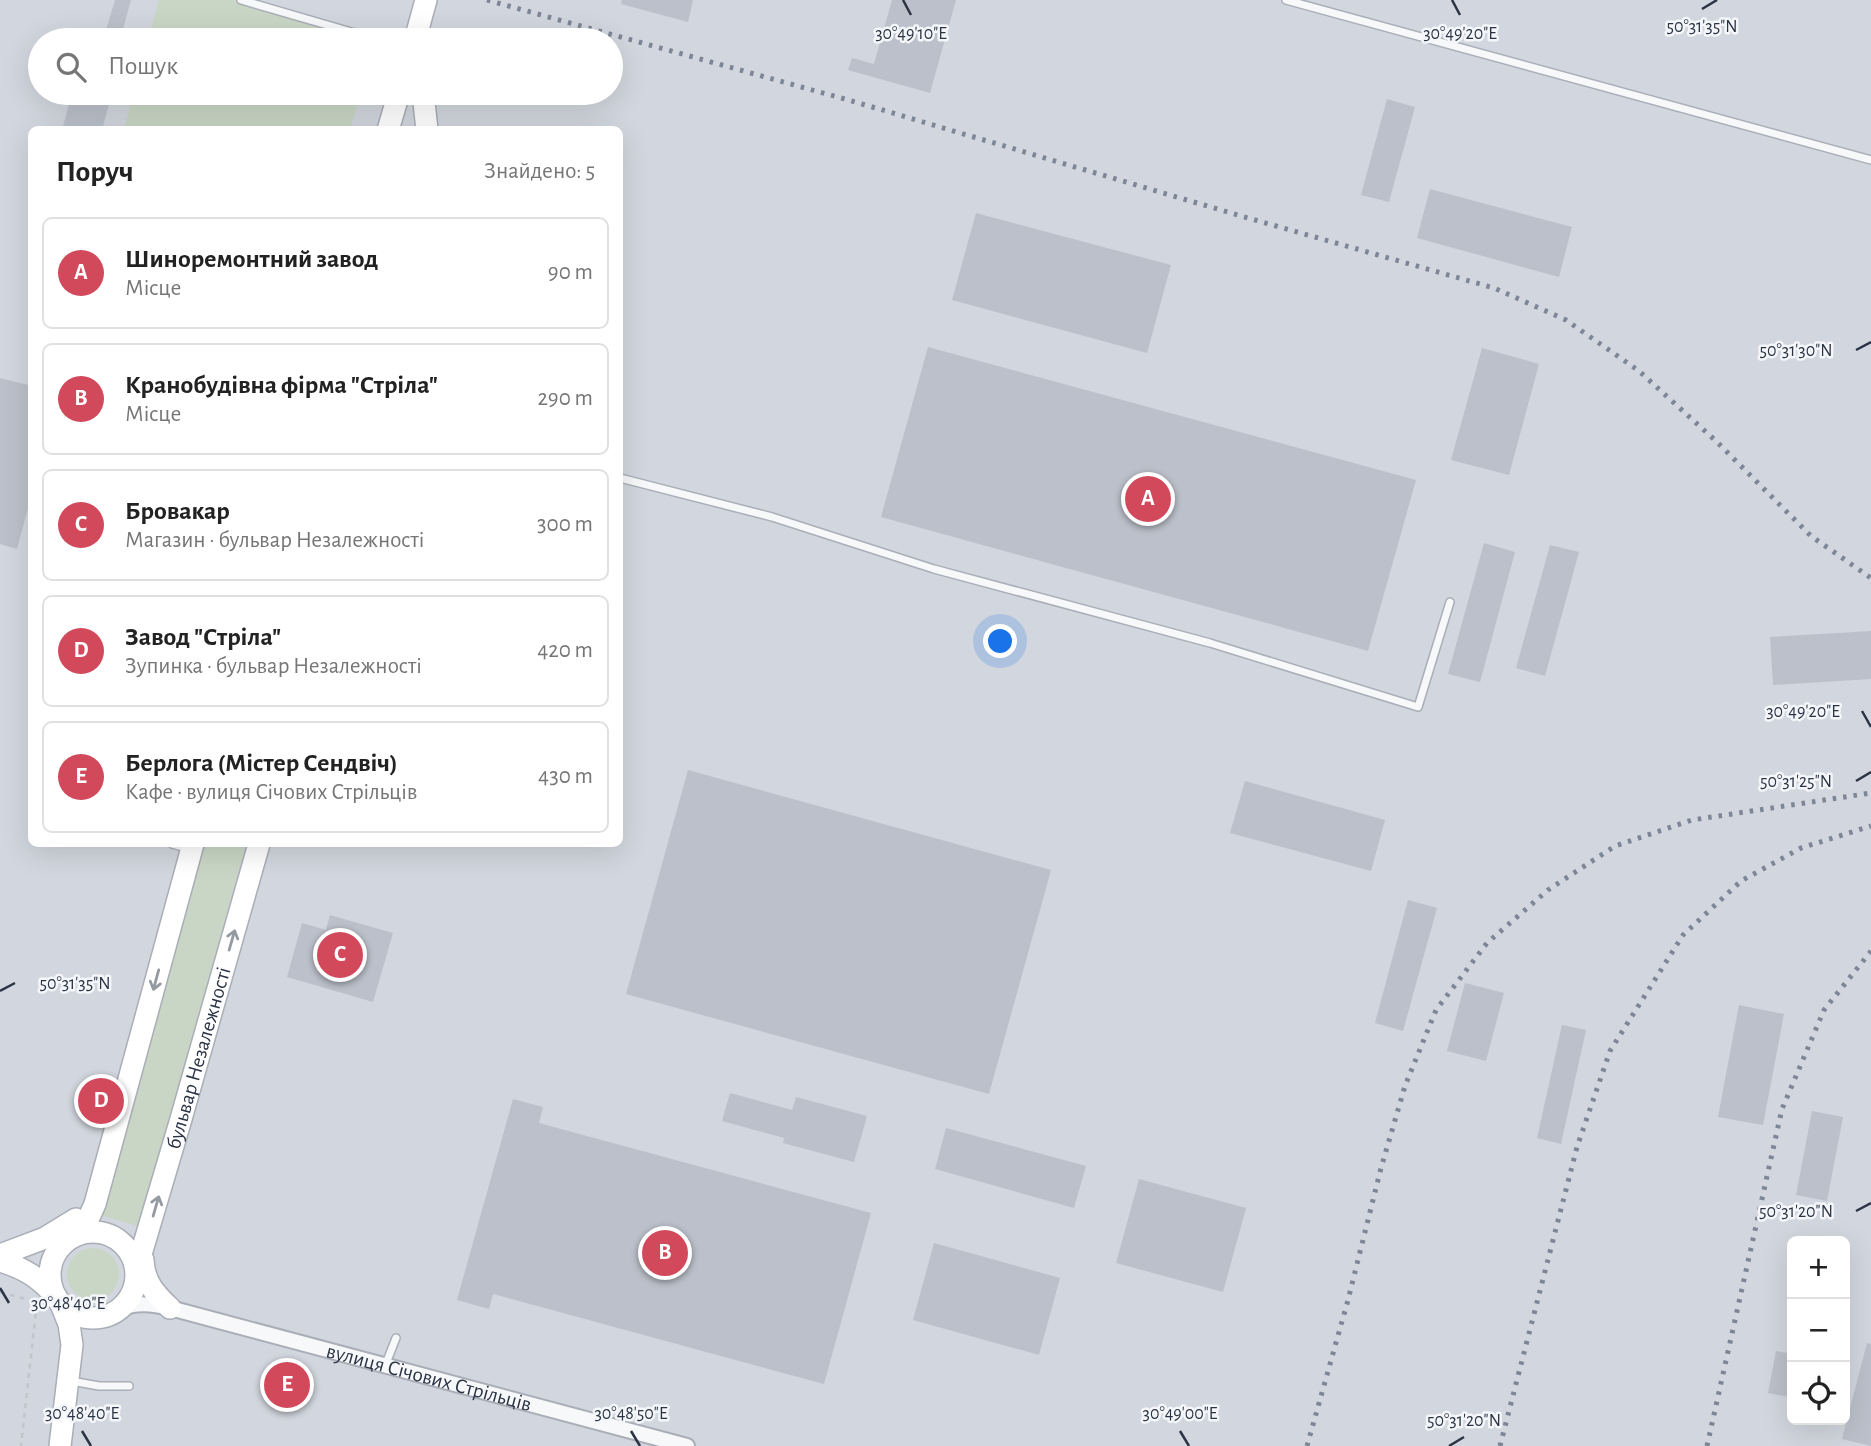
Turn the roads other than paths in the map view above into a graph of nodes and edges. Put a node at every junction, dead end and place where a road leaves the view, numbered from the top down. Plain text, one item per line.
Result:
1 (241, 0) edge
2 (426, 0) edge
3 (1286, 0) edge
4 (271, 4) edge
5 (343, 28) edge
6 (419, 28) edge
7 (395, 105) edge
8 (424, 105) edge
9 (389, 126) edge
10 (427, 126) edge
11 (1871, 160) edge
12 (623, 479) edge
13 (1450, 602) dead end
14 (184, 847) edge
15 (258, 847) edge
16 (96, 1197) junction
17 (69, 1239) junction
18 (143, 1249) junction
19 (0, 1258) edge
20 (136, 1275) junction
21 (59, 1301) junction
22 (170, 1308) junction
23 (113, 1312) junction
24 (396, 1338) dead end
25 (72, 1353) junction
26 (385, 1367) junction
27 (67, 1380) junction
28 (129, 1386) dead end
29 (60, 1446) edge
30 (687, 1446) edge

1 - 4 lane
2 - 6 street
3 - 11 lane
4 - 5 lane
7 - 9 street
8 - 10 street
12 - 13 lane
14 -> 16 street
18 -> 15 street, бульвар Незалежності
16 - 17 street
16 - 19 street
17 - 19 street
17 - 20 street
17 - 21 street
18 - 20 street, бульвар Незалежності
18 - 22 street
19 - 21 street
20 - 22 street, вулиця Січових Стрільців
20 - 23 street
21 - 23 street
21 - 25 street
22 - 23 street, вулиця Січових Стрільців
22 - 26 street, вулиця Січових Стрільців
23 - 25 street
24 - 26 lane
25 - 27 street
26 - 30 street, вулиця Січових Стрільців
27 - 28 lane
27 - 29 street

